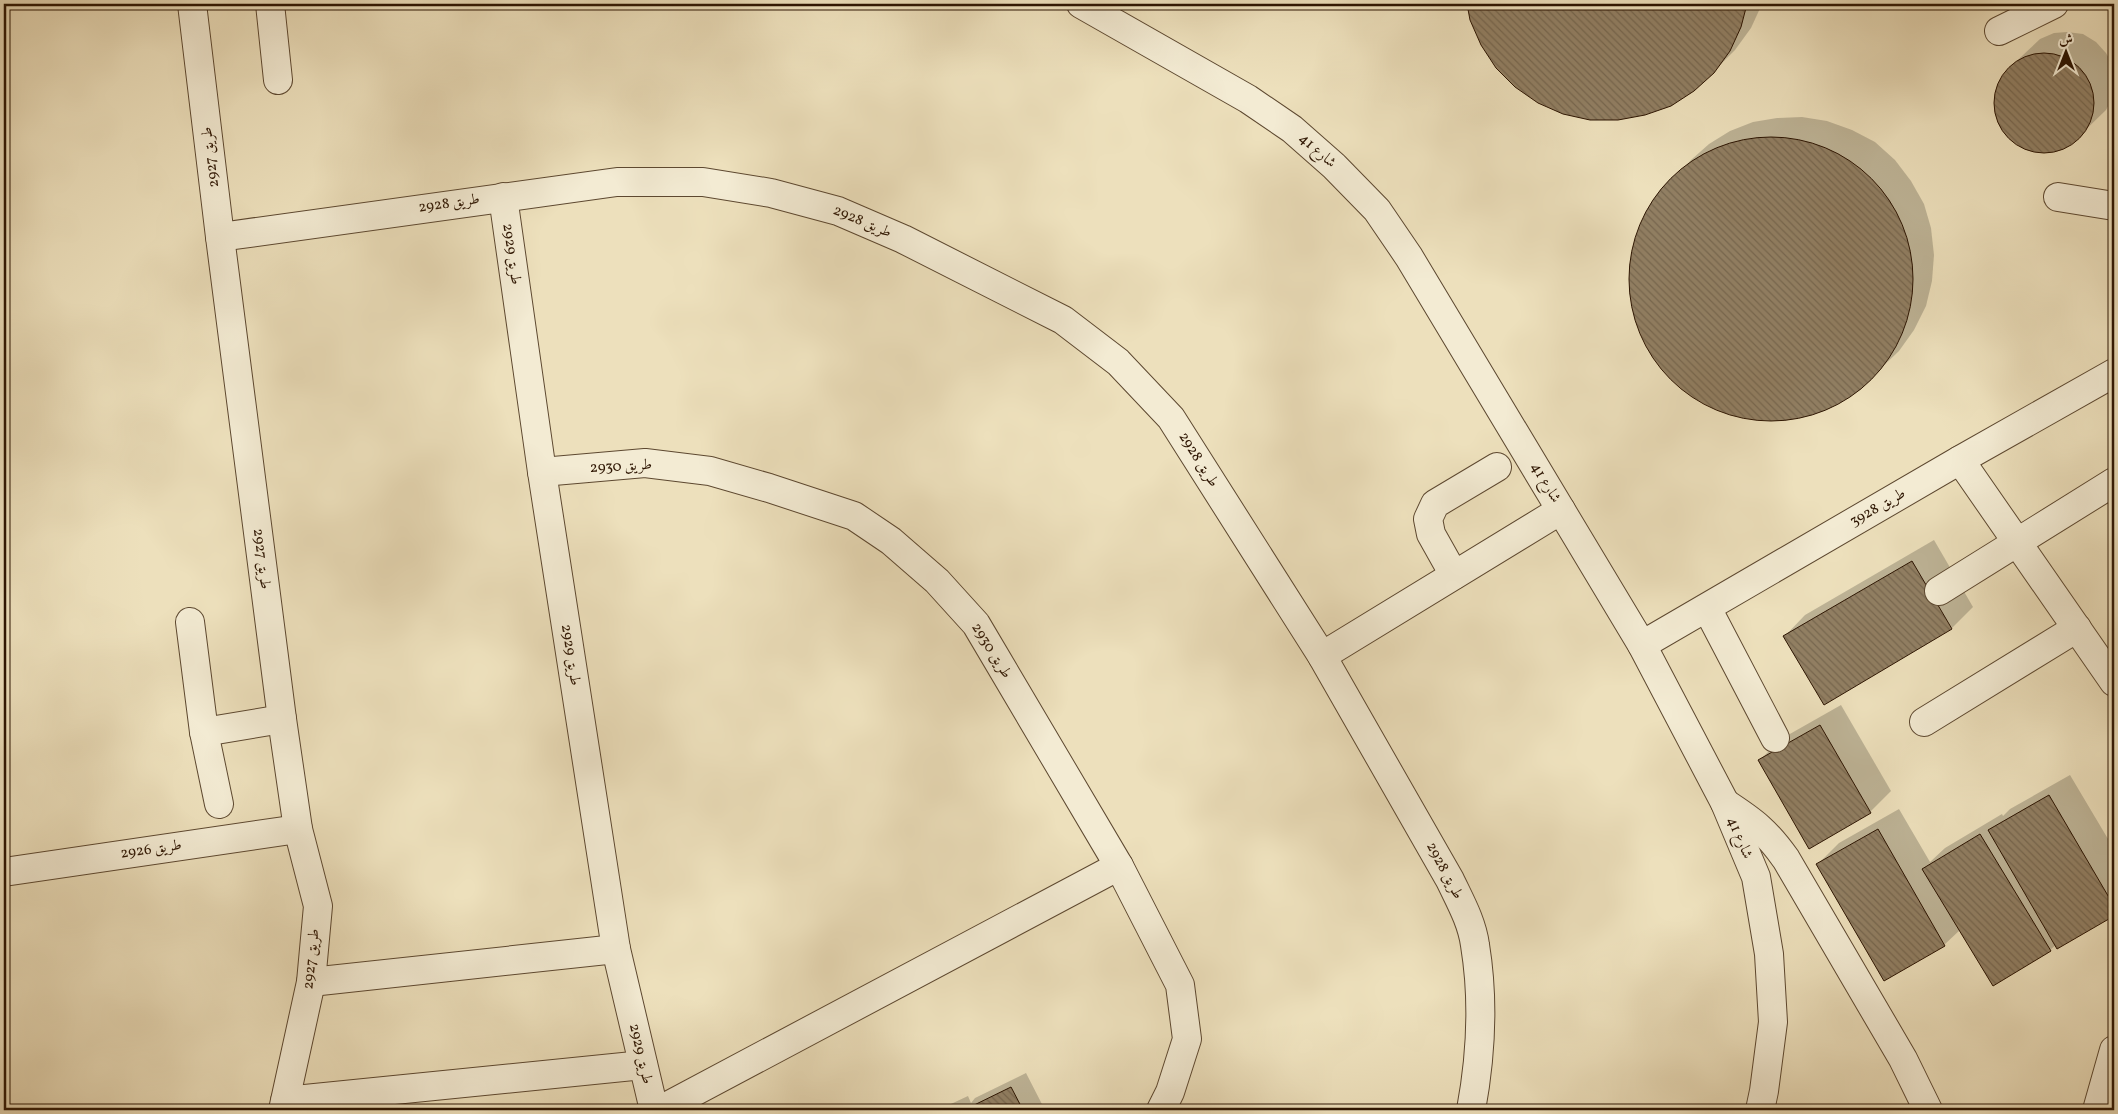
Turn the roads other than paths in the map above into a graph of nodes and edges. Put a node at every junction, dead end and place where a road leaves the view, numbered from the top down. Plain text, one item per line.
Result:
1 (192, 4) edge
2 (270, 4) edge
3 (1081, 4) edge
4 (2054, 4) edge
5 (1999, 31) dead end
6 (278, 80) dead end
7 (503, 196) junction
8 (2058, 196) dead end
9 (2114, 206) edge
10 (220, 236) junction
11 (2114, 372) edge
12 (1960, 460) junction
13 (1497, 467) dead end
14 (542, 472) junction
15 (2114, 482) edge
16 (1561, 510) junction
17 (2016, 542) junction
18 (1454, 575) junction
19 (1939, 591) dead end
20 (1707, 608) junction
21 (190, 622) dead end
22 (2076, 628) junction
23 (1642, 645) junction
24 (1322, 656) junction
25 (2114, 682) edge
26 (282, 719) junction
27 (1924, 722) dead end
28 (204, 732) junction
29 (1775, 738) dead end
30 (1725, 803) junction
31 (218, 804) dead end
32 (298, 829) junction
33 (1119, 866) junction
34 (4, 872) edge
35 (616, 949) junction
36 (311, 982) junction
37 (2114, 1050) edge
38 (643, 1065) junction
39 (284, 1105) edge
40 (654, 1110) edge
41 (660, 1110) edge
42 (1161, 1110) edge
43 (1471, 1110) edge
44 (1760, 1110) edge
45 (1928, 1110) edge
46 (2097, 1110) edge

1 - 10 street, طريق 2927
2 - 6 street
3 - 16 street, شارع 41
4 - 5 street
7 - 10 street, طريق 2928
7 - 14 street, طريق 2929
7 - 24 street, طريق 2928
8 - 9 street
10 - 26 street, طريق 2927
11 - 12 street, طريق 3928
12 - 17 street
12 - 20 street, طريق 3928
13 - 18 street
14 - 33 street, طريق 2930
14 - 35 street, طريق 2929
15 - 17 street
16 - 18 street
16 - 23 street, شارع 41
17 - 19 street
17 - 22 street
18 - 24 street
20 - 23 street, طريق 3928
20 - 29 street
21 - 28 street
22 - 25 street
22 - 27 street
23 - 30 street, شارع 41
24 - 43 street, طريق 2928
26 - 28 street
26 - 32 street, طريق 2927
28 - 31 street
30 - 44 street, شارع 41
30 - 45 street
32 - 34 street, طريق 2926
32 - 36 street, طريق 2927
33 - 41 street
33 - 42 street, طريق 2930
35 - 36 street
35 - 38 street, طريق 2929
36 - 39 street, طريق 2927
37 - 46 street
38 - 39 street
38 - 40 street, طريق 2929

